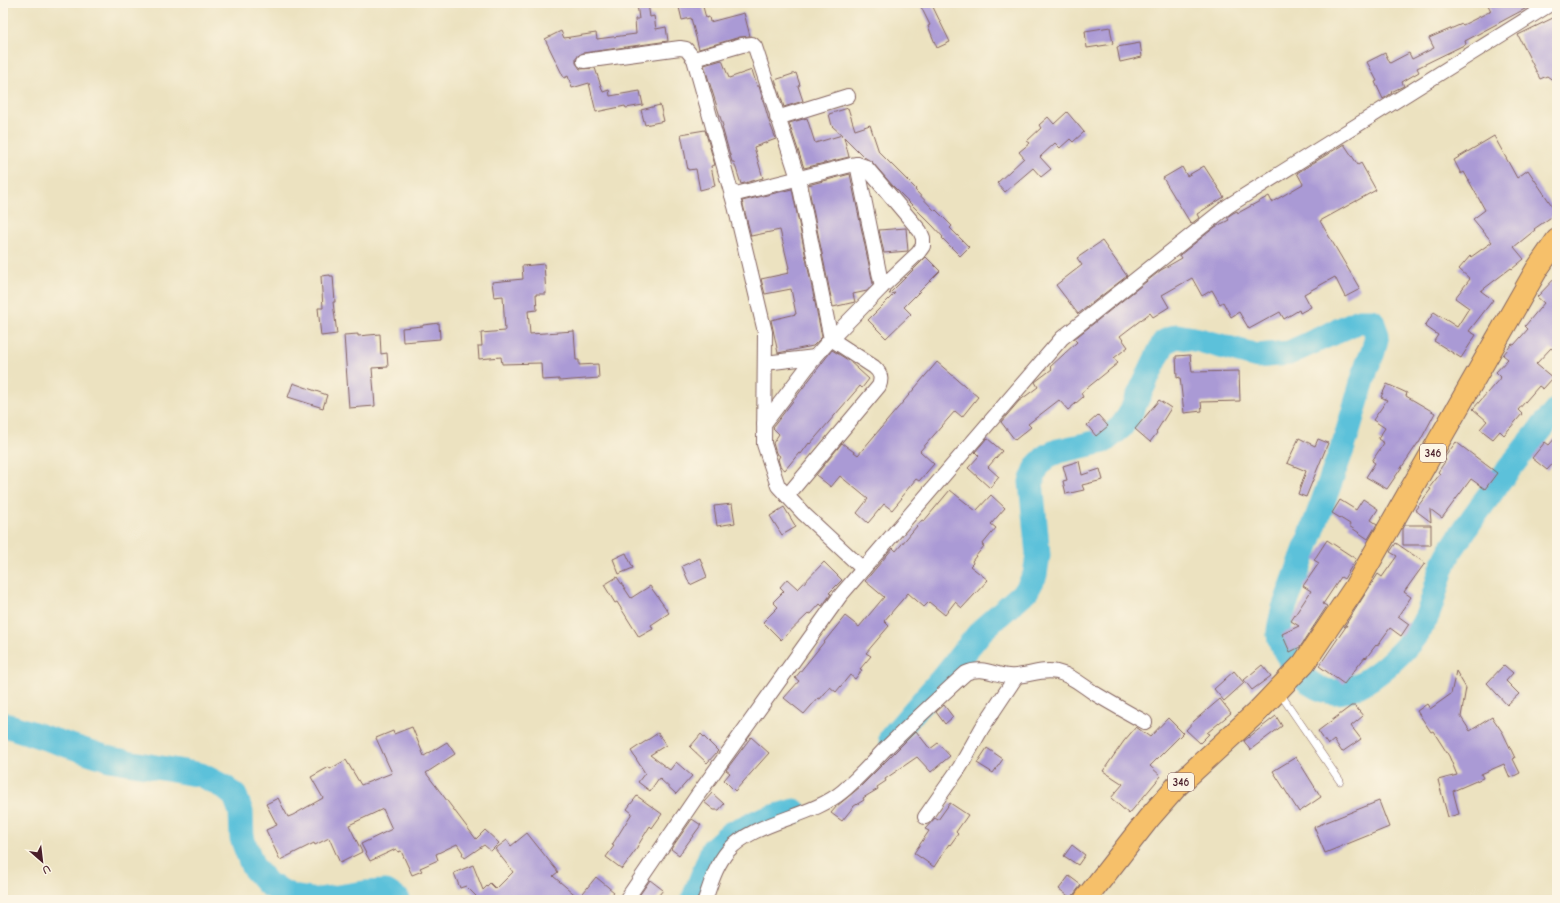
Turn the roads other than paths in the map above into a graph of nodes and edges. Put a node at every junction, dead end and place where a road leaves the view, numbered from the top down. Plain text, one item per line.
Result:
1 (1552, 3) edge
2 (694, 59) junction
3 (584, 62) dead end
4 (848, 96) dead end
5 (777, 118) junction
6 (857, 164) junction
7 (798, 178) junction
8 (732, 195) junction
9 (1557, 240) edge
10 (882, 287) junction
11 (831, 339) junction
12 (815, 357) junction
13 (765, 363) junction
14 (764, 424) junction
15 (787, 496) junction
16 (863, 569) junction
17 (1016, 677) junction
18 (1291, 677) junction
19 (1145, 722) dead end
20 (1340, 781) dead end
21 (924, 817) dead end
22 (626, 900) edge
23 (705, 900) edge
24 (1085, 900) edge

1 - 16 street
2 - 3 street
2 - 5 street
2 - 8 street
4 - 5 street
5 - 7 street
6 - 7 street
6 - 10 street
6 - 10 street
7 - 8 street
7 - 11 street
8 - 13 street
9 - 18 main road, 346
10 - 11 street
11 - 12 street
11 - 15 street
12 - 13 street
12 - 14 street
13 - 14 street
14 - 15 street
15 - 16 street
16 - 22 street
17 - 19 street
17 - 21 street
17 - 23 street
18 - 20 lane
18 - 24 main road, 346

